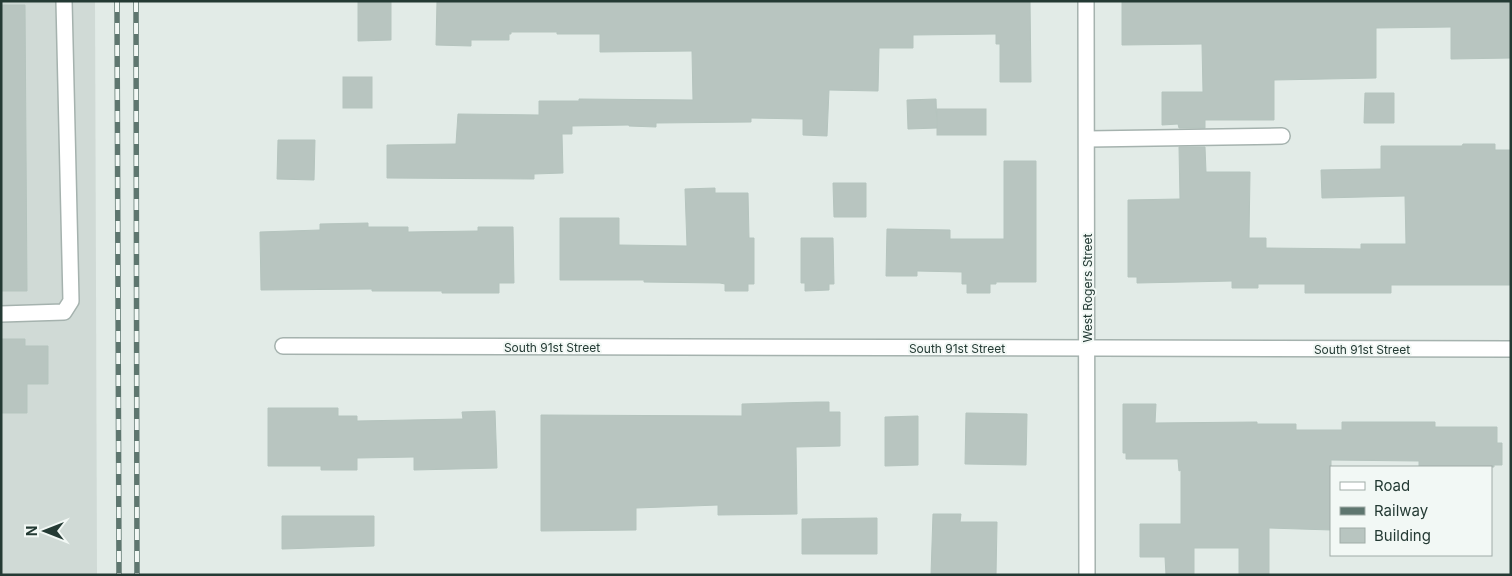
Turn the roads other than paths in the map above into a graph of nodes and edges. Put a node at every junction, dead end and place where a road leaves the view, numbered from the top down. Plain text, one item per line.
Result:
1 (64, 1) edge
2 (1086, 1) edge
3 (1282, 136) dead end
4 (1088, 139) junction
5 (1, 314) edge
6 (282, 346) dead end
7 (1086, 348) junction
8 (1511, 349) edge
9 (1087, 575) edge

1 - 5 street
2 - 4 street, West Rogers Street
3 - 4 street
4 - 7 street, West Rogers Street
6 - 7 street, South 91st Street
7 - 8 street, South 91st Street
7 - 9 street, West Rogers Street

